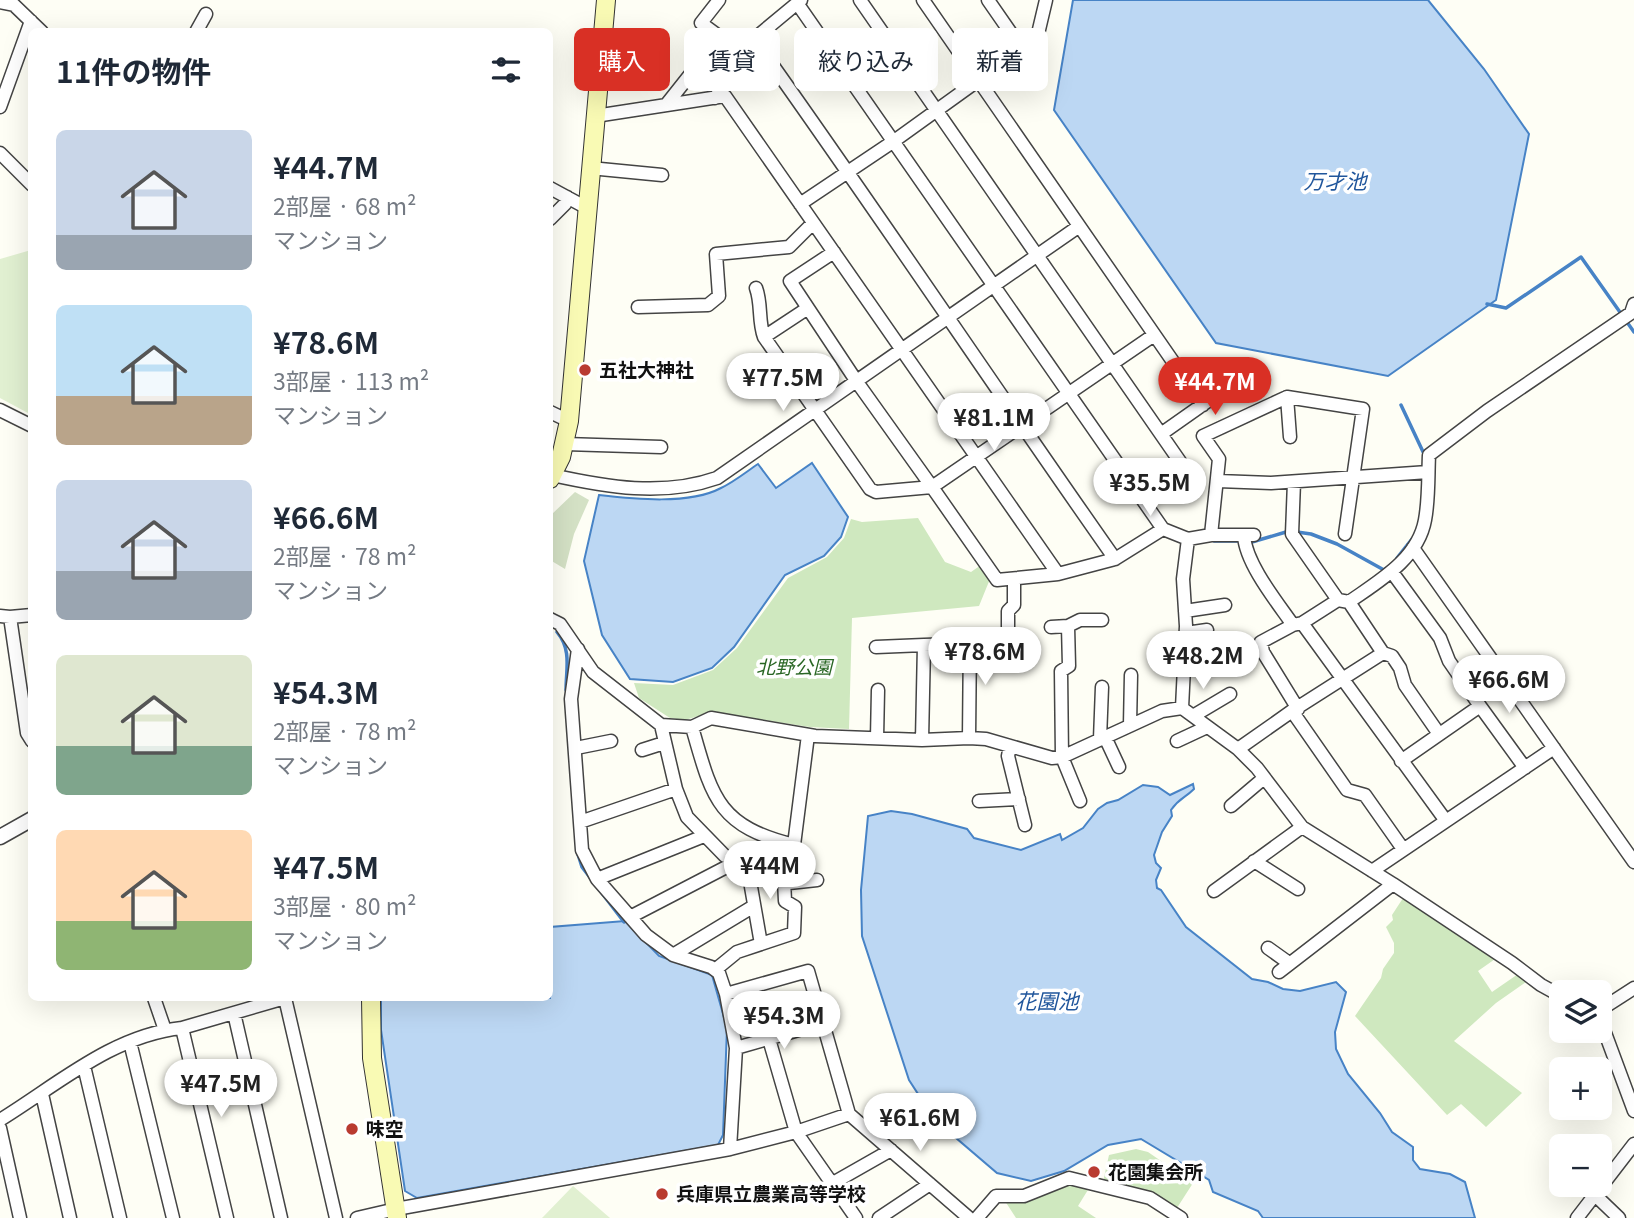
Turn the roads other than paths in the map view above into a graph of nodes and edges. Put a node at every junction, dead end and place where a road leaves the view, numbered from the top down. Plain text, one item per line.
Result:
1 (606, 0) edge
2 (719, 0) edge
3 (860, 0) edge
4 (923, 0) edge
5 (988, 0) edge
6 (1046, 0) edge
7 (0, 2) edge
8 (799, 2) edge
9 (206, 14) dead end
10 (31, 21) junction
11 (28, 28) edge
12 (38, 28) edge
13 (198, 28) edge
14 (767, 28) edge
15 (1007, 28) edge
16 (1039, 28) edge
17 (28, 29) edge
18 (952, 42) edge
19 (780, 76) edge
20 (720, 91) edge
21 (961, 91) edge
22 (986, 91) edge
23 (715, 98) junction
24 (666, 105) junction
25 (0, 107) edge
26 (935, 110) junction
27 (595, 116) junction
28 (894, 141) junction
29 (0, 153) edge
30 (590, 168) junction
31 (848, 172) junction
32 (662, 175) dead end
33 (28, 181) edge
34 (553, 190) edge
35 (566, 197) junction
36 (800, 204) junction
37 (587, 208) junction
38 (553, 216) edge
39 (813, 223) junction
40 (1078, 227) junction
41 (834, 251) junction
42 (1036, 257) junction
43 (995, 286) junction
44 (756, 288) dead end
45 (638, 307) dead end
46 (808, 308) junction
47 (1633, 312) edge
48 (948, 318) junction
49 (1154, 335) junction
50 (764, 337) junction
51 (904, 350) junction
52 (1112, 364) junction
53 (1249, 372) dead end
54 (857, 382) junction
55 (1069, 394) junction
56 (1287, 397) junction
57 (1203, 405) junction
58 (0, 410) edge
59 (816, 411) junction
60 (553, 413) edge
61 (569, 421) junction
62 (28, 424) edge
63 (1022, 427) junction
64 (1161, 434) junction
65 (1290, 437) dead end
66 (565, 444) junction
67 (661, 447) dead end
68 (978, 458) junction
69 (553, 469) edge
70 (1428, 472) junction
71 (553, 476) edge
72 (1354, 478) junction
73 (1218, 481) junction
74 (1294, 482) junction
75 (932, 487) junction
76 (1141, 497) junction
77 (1163, 529) junction
78 (1345, 534) dead end
79 (1211, 535) junction
80 (1188, 539) junction
81 (1413, 548) junction
82 (1115, 559) junction
83 (1392, 572) junction
84 (1058, 575) junction
85 (1014, 579) junction
86 (1344, 601) junction
87 (1225, 605) dead end
88 (1185, 611) junction
89 (28, 615) edge
90 (5, 617) edge
91 (553, 620) edge
92 (1102, 621) dead end
93 (1297, 624) junction
94 (1069, 626) junction
95 (1051, 627) dead end
96 (1208, 630) dead end
97 (1186, 633) junction
98 (950, 640) dead end
99 (924, 645) junction
100 (876, 647) dead end
101 (578, 649) junction
102 (1383, 653) junction
103 (1131, 675) dead end
104 (1343, 680) junction
105 (1102, 687) dead end
106 (878, 690) dead end
107 (1230, 694) dead end
108 (1480, 706) junction
109 (1182, 708) junction
110 (1295, 710) junction
111 (1193, 716) junction
112 (661, 725) junction
113 (1129, 725) junction
114 (692, 727) junction
115 (1207, 727) junction
116 (1439, 734) junction
117 (28, 735) edge
118 (808, 735) junction
119 (877, 738) junction
120 (969, 738) junction
121 (1103, 738) junction
122 (922, 740) junction
123 (611, 741) dead end
124 (1177, 741) dead end
125 (664, 743) junction
126 (1010, 746) junction
127 (576, 748) junction
128 (1554, 748) junction
129 (1238, 749) junction
130 (642, 750) dead end
131 (1062, 757) junction
132 (1401, 761) junction
133 (1119, 767) dead end
134 (1525, 768) junction
135 (1264, 778) junction
136 (676, 789) junction
137 (1019, 799) junction
138 (979, 801) dead end
139 (1080, 801) dead end
140 (1231, 806) dead end
141 (1446, 821) junction
142 (28, 822) edge
143 (580, 822) junction
144 (1025, 825) dead end
145 (1303, 827) junction
146 (704, 836) junction
147 (0, 837) edge
148 (1403, 849) junction
149 (1254, 861) junction
150 (1634, 862) edge
151 (742, 863) junction
152 (1372, 871) junction
153 (597, 879) junction
154 (785, 880) junction
155 (817, 880) dead end
156 (1393, 884) junction
157 (1298, 889) dead end
158 (1214, 891) dead end
159 (754, 906) junction
160 (630, 917) junction
161 (761, 944) junction
162 (1268, 948) dead end
163 (673, 955) junction
164 (1289, 963) junction
165 (715, 970) junction
166 (1279, 972) dead end
167 (1634, 988) edge
168 (1549, 989) edge
169 (726, 994) junction
170 (155, 1001) edge
171 (275, 1001) edge
172 (286, 1001) edge
173 (371, 1001) edge
174 (1612, 1002) edge
175 (233, 1013) junction
176 (823, 1023) junction
177 (182, 1028) junction
178 (165, 1030) junction
179 (769, 1039) junction
180 (130, 1042) junction
181 (1609, 1043) edge
182 (736, 1048) junction
183 (84, 1066) junction
184 (42, 1094) junction
185 (1634, 1111) edge
186 (849, 1114) junction
187 (1, 1118) edge
188 (796, 1132) junction
189 (1634, 1144) edge
190 (730, 1149) junction
191 (891, 1150) junction
192 (1612, 1173) edge
193 (833, 1183) junction
194 (930, 1184) junction
195 (1593, 1197) edge
196 (1597, 1197) edge
197 (397, 1213) edge
198 (20, 1218) edge
199 (70, 1218) edge
200 (120, 1218) edge
201 (173, 1218) edge
202 (227, 1218) edge
203 (281, 1218) edge
204 (336, 1218) edge
205 (357, 1218) edge
206 (856, 1218) edge
207 (878, 1218) edge
208 (970, 1218) edge
209 (977, 1218) edge
210 (1181, 1218) edge
211 (1577, 1218) edge
212 (1619, 1218) edge

1 - 27 main road
2 - 24 street
3 - 26 street
4 - 18 street
5 - 15 street
6 - 16 street
7 - 10 street
8 - 14 street
8 - 28 street
9 - 13 street
10 - 11 street
10 - 12 street
17 - 25 street
19 - 31 street
20 - 23 street
21 - 26 street
22 - 40 street
23 - 24 street
23 - 36 street
24 - 27 street
26 - 28 street
26 - 42 street
27 - 30 main road
28 - 31 street
28 - 43 street
29 - 33 street
30 - 32 street
30 - 37 main road
31 - 36 street
31 - 48 street
34 - 35 street
35 - 37 street
35 - 38 street
36 - 39 street
37 - 61 main road
39 - 41 street
39 - 45 street
40 - 42 street
40 - 49 street
41 - 46 street
41 - 51 street
42 - 43 street
42 - 52 street
43 - 48 street
43 - 55 street
44 - 50 street
46 - 50 street
46 - 54 street
47 - 70 street
48 - 51 street
48 - 63 street
49 - 52 street
49 - 57 street
50 - 59 street
51 - 54 street
51 - 68 street
52 - 55 street
52 - 64 street
53 - 57 street
54 - 59 street
54 - 75 street
55 - 63 street
55 - 76 street
56 - 65 street
56 - 72 street
56 - 73 street
57 - 64 street
58 - 62 street
59 - 71 street
59 - 75 street
60 - 61 street
61 - 66 main road
63 - 68 street
63 - 82 street
64 - 76 street
66 - 67 street
66 - 69 main road
68 - 75 street
68 - 84 street
70 - 72 street
70 - 81 street
72 - 74 street
72 - 78 street
73 - 74 street
73 - 79 street
74 - 86 street
75 - 85 street
76 - 77 street
77 - 80 street
77 - 82 street
79 - 80 street
79 - 93 street
80 - 88 street
81 - 83 street
81 - 128 street
82 - 84 street
83 - 86 street
83 - 108 street
84 - 85 street
85 - 120 street
86 - 93 street
86 - 102 street
87 - 88 street
88 - 97 street
89 - 90 street
90 - 117 street
91 - 101 street
92 - 94 street
93 - 104 street
93 - 110 street
94 - 95 street
94 - 131 street
96 - 97 street
97 - 109 street
98 - 99 street
99 - 100 street
99 - 122 street
101 - 112 street
101 - 127 street
102 - 104 street
102 - 116 street
103 - 113 street
104 - 110 street
104 - 132 street
105 - 121 street
106 - 119 street
107 - 111 street
108 - 116 street
108 - 134 street
109 - 111 street
109 - 113 street
110 - 129 street
110 - 148 street
111 - 115 street
112 - 114 street
112 - 125 street
113 - 121 street
114 - 118 street
114 - 118 street
115 - 124 street
115 - 129 street
116 - 132 street
118 - 119 street
119 - 122 street
120 - 122 street
120 - 126 street
121 - 131 street
121 - 133 street
123 - 127 street
125 - 130 street
125 - 136 street
126 - 131 street
126 - 137 street
127 - 143 street
128 - 134 street
128 - 150 street
129 - 135 street
131 - 139 street
132 - 141 street
134 - 141 street
135 - 140 street
135 - 145 street
136 - 143 street
136 - 146 street
137 - 138 street
137 - 144 street
141 - 148 street
142 - 147 street
143 - 153 street
145 - 149 street
145 - 152 street
146 - 151 street
146 - 153 street
148 - 152 street
149 - 157 street
149 - 158 street
151 - 154 street
151 - 159 street
151 - 160 street
152 - 156 street
153 - 160 street
154 - 155 street
154 - 161 street
156 - 164 street
156 - 168 street
159 - 161 street
159 - 163 street
160 - 163 street
161 - 165 street
162 - 164 street
163 - 165 street
164 - 166 street
165 - 169 street
167 - 174 street
169 - 176 street
169 - 182 street
170 - 178 street
171 - 175 street
172 - 204 street
173 - 197 main road
175 - 177 street
175 - 203 street
176 - 179 street
176 - 186 street
177 - 178 street
177 - 202 street
178 - 180 street
179 - 182 street
179 - 188 street
180 - 183 street
180 - 201 street
181 - 185 street
182 - 190 street
183 - 184 street
183 - 200 street
184 - 187 street
184 - 199 street
186 - 188 street
186 - 191 street
187 - 198 street
188 - 190 street
188 - 193 street
189 - 192 street
190 - 197 street
191 - 193 street
191 - 194 street
193 - 206 street
194 - 207 street
194 - 208 street
195 - 211 street
196 - 212 street
197 - 205 street
209 - 210 street

